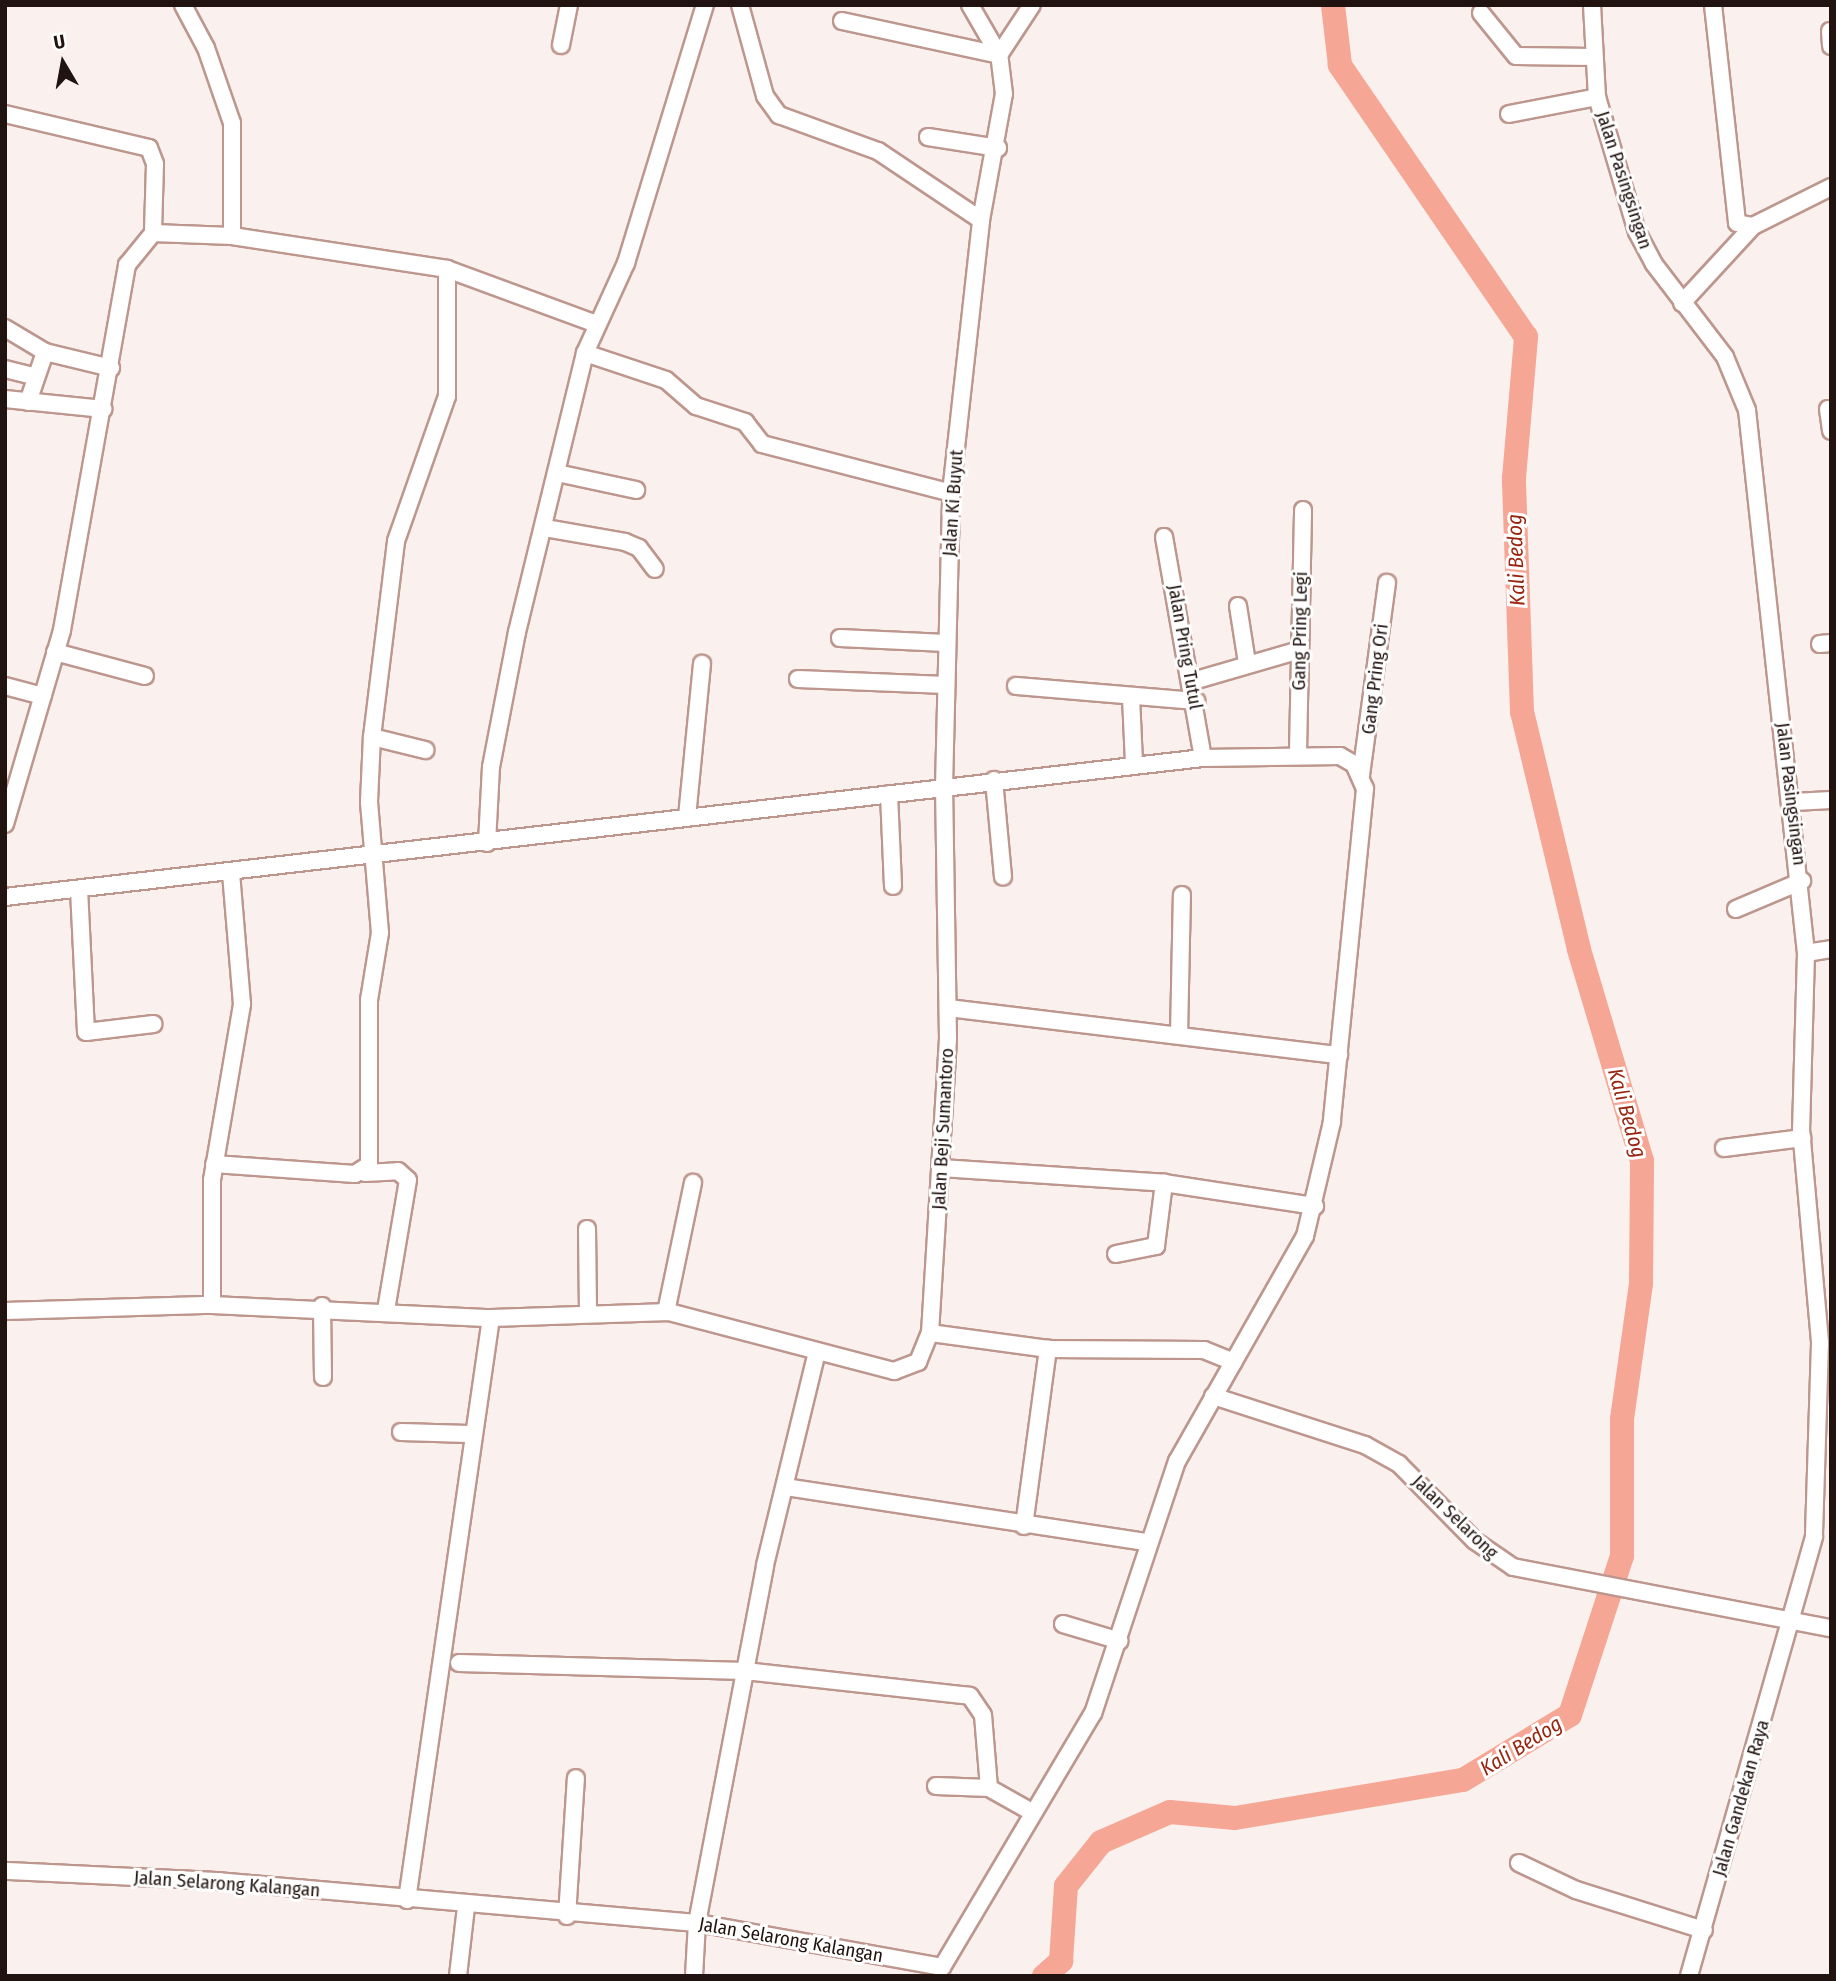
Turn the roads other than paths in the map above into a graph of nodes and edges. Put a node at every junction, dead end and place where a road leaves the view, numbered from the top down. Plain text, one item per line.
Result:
1 (183, 5) edge
2 (569, 5) edge
3 (705, 5) edge
4 (740, 5) edge
5 (970, 5) edge
6 (1032, 5) edge
7 (1592, 5) edge
8 (1713, 5) edge
9 (1481, 13) dead end
10 (842, 20) dead end
11 (1830, 31) edge
12 (561, 46) dead end
13 (1831, 46) edge
14 (999, 55) junction
15 (1593, 57) junction
16 (1597, 97) junction
17 (5, 114) edge
18 (1509, 114) dead end
19 (928, 137) dead end
20 (998, 148) junction
21 (1831, 187) edge
22 (981, 220) junction
23 (1753, 226) junction
24 (153, 233) junction
25 (232, 236) junction
26 (447, 269) junction
27 (1685, 301) junction
28 (594, 323) junction
29 (5, 328) edge
30 (45, 352) junction
31 (585, 354) junction
32 (111, 368) junction
33 (5, 369) edge
34 (36, 377) junction
35 (5, 399) edge
36 (28, 402) junction
37 (103, 409) junction
38 (1828, 409) dead end
39 (1831, 431) edge
40 (557, 473) junction
41 (636, 490) dead end
42 (951, 493) junction
43 (1303, 510) dead end
44 (545, 528) junction
45 (1164, 537) dead end
46 (654, 569) dead end
47 (1387, 583) dead end
48 (1237, 606) dead end
49 (840, 638) dead end
50 (946, 643) junction
51 (1300, 650) junction
52 (55, 652) junction
53 (1247, 663) junction
54 (702, 664) dead end
55 (145, 676) dead end
56 (798, 679) dead end
57 (1194, 681) junction
58 (946, 685) junction
59 (5, 686) edge
60 (1016, 686) dead end
61 (43, 696) junction
62 (1131, 697) junction
63 (1196, 701) junction
64 (372, 737) junction
65 (425, 750) dead end
66 (1298, 752) junction
67 (1203, 758) junction
68 (1134, 764) junction
69 (13, 774) edge
70 (1361, 775) junction
71 (994, 780) junction
72 (944, 787) junction
73 (889, 794) junction
74 (1827, 800) edge
75 (1798, 802) junction
76 (687, 817) junction
77 (5, 824) edge
78 (487, 843) junction
79 (372, 856) junction
80 (231, 872) junction
81 (1003, 877) dead end
82 (1802, 881) junction
83 (893, 886) dead end
84 (79, 890) junction
85 (1182, 895) dead end
86 (5, 897) edge
87 (1736, 909) dead end
88 (1818, 951) edge
89 (948, 1007) junction
90 (154, 1024) dead end
91 (1178, 1035) junction
92 (1339, 1055) junction
93 (1802, 1138) junction
94 (1724, 1148) dead end
95 (214, 1164) junction
96 (941, 1168) junction
97 (365, 1173) junction
98 (692, 1183) dead end
99 (1164, 1183) junction
100 (1315, 1206) junction
101 (587, 1229) dead end
102 (1116, 1254) dead end
103 (212, 1305) junction
104 (322, 1306) junction
105 (386, 1310) junction
106 (5, 1311) edge
107 (666, 1312) junction
108 (588, 1313) junction
109 (491, 1318) junction
110 (930, 1333) junction
111 (1048, 1349) junction
112 (816, 1355) junction
113 (1234, 1362) junction
114 (323, 1377) dead end
115 (1213, 1396) junction
116 (401, 1432) dead end
117 (469, 1434) junction
118 (786, 1487) junction
119 (1024, 1526) junction
120 (1146, 1542) junction
121 (1791, 1619) junction
122 (1063, 1624) dead end
123 (1826, 1628) edge
124 (1120, 1641) junction
125 (459, 1663) dead end
126 (745, 1671) junction
127 (576, 1778) dead end
128 (936, 1786) dead end
129 (989, 1788) junction
130 (1032, 1811) junction
131 (1519, 1863) dead end
132 (5, 1871) edge
133 (407, 1900) junction
134 (467, 1907) junction
135 (567, 1916) junction
136 (697, 1923) junction
137 (1704, 1930) junction
138 (939, 1971) edge
139 (457, 1976) edge
140 (694, 1976) edge
141 (1689, 1976) edge

1 - 25 street
2 - 12 street
3 - 28 street
4 - 22 street
5 - 14 street
6 - 14 street
7 - 15 street, Jalan Pasingsingan
8 - 23 street
9 - 15 street
10 - 14 street
11 - 13 street
14 - 20 street, Jalan Ki Buyut
15 - 16 street, Jalan Pasingsingan
16 - 18 street
16 - 27 street, Jalan Pasingsingan
17 - 24 street
19 - 20 street
20 - 22 street, Jalan Ki Buyut
21 - 23 street
22 - 42 street, Jalan Ki Buyut
23 - 27 street
24 - 25 street
24 - 32 street
25 - 26 street
26 - 28 street
26 - 64 street
27 - 75 street, Jalan Pasingsingan
28 - 31 street
29 - 30 street
30 - 32 street
30 - 34 street
31 - 40 street
31 - 42 street
32 - 37 street
33 - 34 street
34 - 36 street
35 - 36 street
36 - 37 street
37 - 52 street
38 - 39 street
40 - 41 street
40 - 44 street
42 - 50 street, Jalan Ki Buyut
43 - 51 street, Gang Pring Legi
44 - 46 street
44 - 78 street
45 - 57 street, Jalan Pring Tutul
47 - 70 street, Gang Pring Ori
48 - 53 street
49 - 50 street
50 - 58 street, Jalan Ki Buyut
51 - 53 street
51 - 66 street, Gang Pring Legi
52 - 55 street
52 - 61 street
53 - 57 street
54 - 76 street
56 - 58 street
57 - 63 street, Jalan Pring Tutul
58 - 72 street, Jalan Ki Buyut
59 - 61 street
60 - 62 street
61 - 69 street
62 - 63 street
62 - 68 street
63 - 67 street, Jalan Pring Tutul
64 - 65 street
64 - 79 street
66 - 67 street
66 - 70 street
67 - 68 street
68 - 71 street
69 - 77 street
70 - 92 street, Gang Pring Ori
71 - 72 street
71 - 81 street
72 - 73 street
72 - 89 street, Jalan Beji Sumantoro
73 - 76 street
73 - 83 street
74 - 75 street
75 - 82 street, Jalan Pasingsingan
76 - 78 street
78 - 79 street
79 - 80 street
79 - 97 street
80 - 84 street
80 - 95 street
82 - 87 street
82 - 88 street, Jalan Pasingsingan
84 - 86 street
84 - 90 street
85 - 91 street
88 - 93 street, Jalan Pasingsingan
89 - 91 street
89 - 96 street, Jalan Beji Sumantoro
91 - 92 street
92 - 100 street, Jalan Selarong Kalangan
93 - 94 street
93 - 121 street, Jalan Pasingsingan
95 - 97 street
95 - 103 street
96 - 99 street
96 - 110 street, Jalan Beji Sumantoro
97 - 105 street
98 - 107 street
99 - 100 street
99 - 102 street
100 - 113 street, Jalan Selarong Kalangan
101 - 108 street
103 - 104 street
103 - 106 street
104 - 105 street
104 - 114 street
105 - 109 street
107 - 108 street
107 - 112 street
108 - 109 street
109 - 117 street
110 - 111 street
110 - 112 street, Jalan Beji Sumantoro
111 - 113 street
111 - 119 street
112 - 118 street
113 - 115 street, Jalan Selarong Kalangan
115 - 120 street, Jalan Selarong Kalangan
115 - 121 street, Jalan Selarong
116 - 117 street
117 - 133 street
118 - 119 street
118 - 126 street
119 - 120 street
120 - 124 street, Jalan Selarong Kalangan
121 - 123 street, Jalan Selarong
121 - 137 street, Jalan Gandekan Raya
122 - 124 street
124 - 130 street, Jalan Selarong Kalangan
125 - 126 street
126 - 129 street
126 - 136 street
127 - 135 street
128 - 129 street
129 - 130 street
130 - 138 street, Jalan Selarong Kalangan
131 - 137 street
132 - 133 street, Jalan Selarong Kalangan
133 - 134 street, Jalan Selarong Kalangan
134 - 135 street, Jalan Selarong Kalangan
134 - 139 street
135 - 136 street, Jalan Selarong Kalangan
136 - 138 street, Jalan Selarong Kalangan
136 - 140 street
137 - 141 street, Jalan Gandekan Raya

